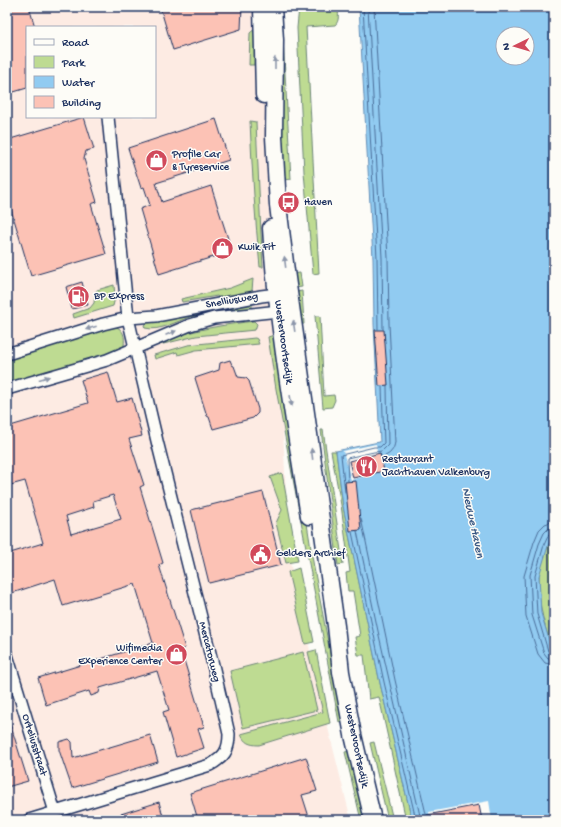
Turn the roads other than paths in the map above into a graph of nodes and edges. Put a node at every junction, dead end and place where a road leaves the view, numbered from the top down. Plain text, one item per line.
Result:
1 (262, 7) edge
2 (273, 7) edge
3 (108, 118) edge
4 (282, 302) junction
5 (128, 318) junction
6 (136, 348) junction
7 (7, 354) edge
8 (7, 389) edge
9 (7, 655) edge
10 (55, 812) junction
11 (29, 820) edge
12 (373, 820) edge

1 - 4 main road, Westervoortsedijk
4 -> 2 main road, Westervoortsedijk
3 - 5 street
4 - 5 street, Snelliusweg
6 -> 4 street, Snelliusweg
4 - 12 main road, Westervoortsedijk
5 - 6 street
5 -> 7 street, Snelliusweg
8 -> 6 street, Snelliusweg
6 - 10 street, Mercatorweg
9 - 10 street, Orteliusstraat
10 - 11 street, Mercatorweg

